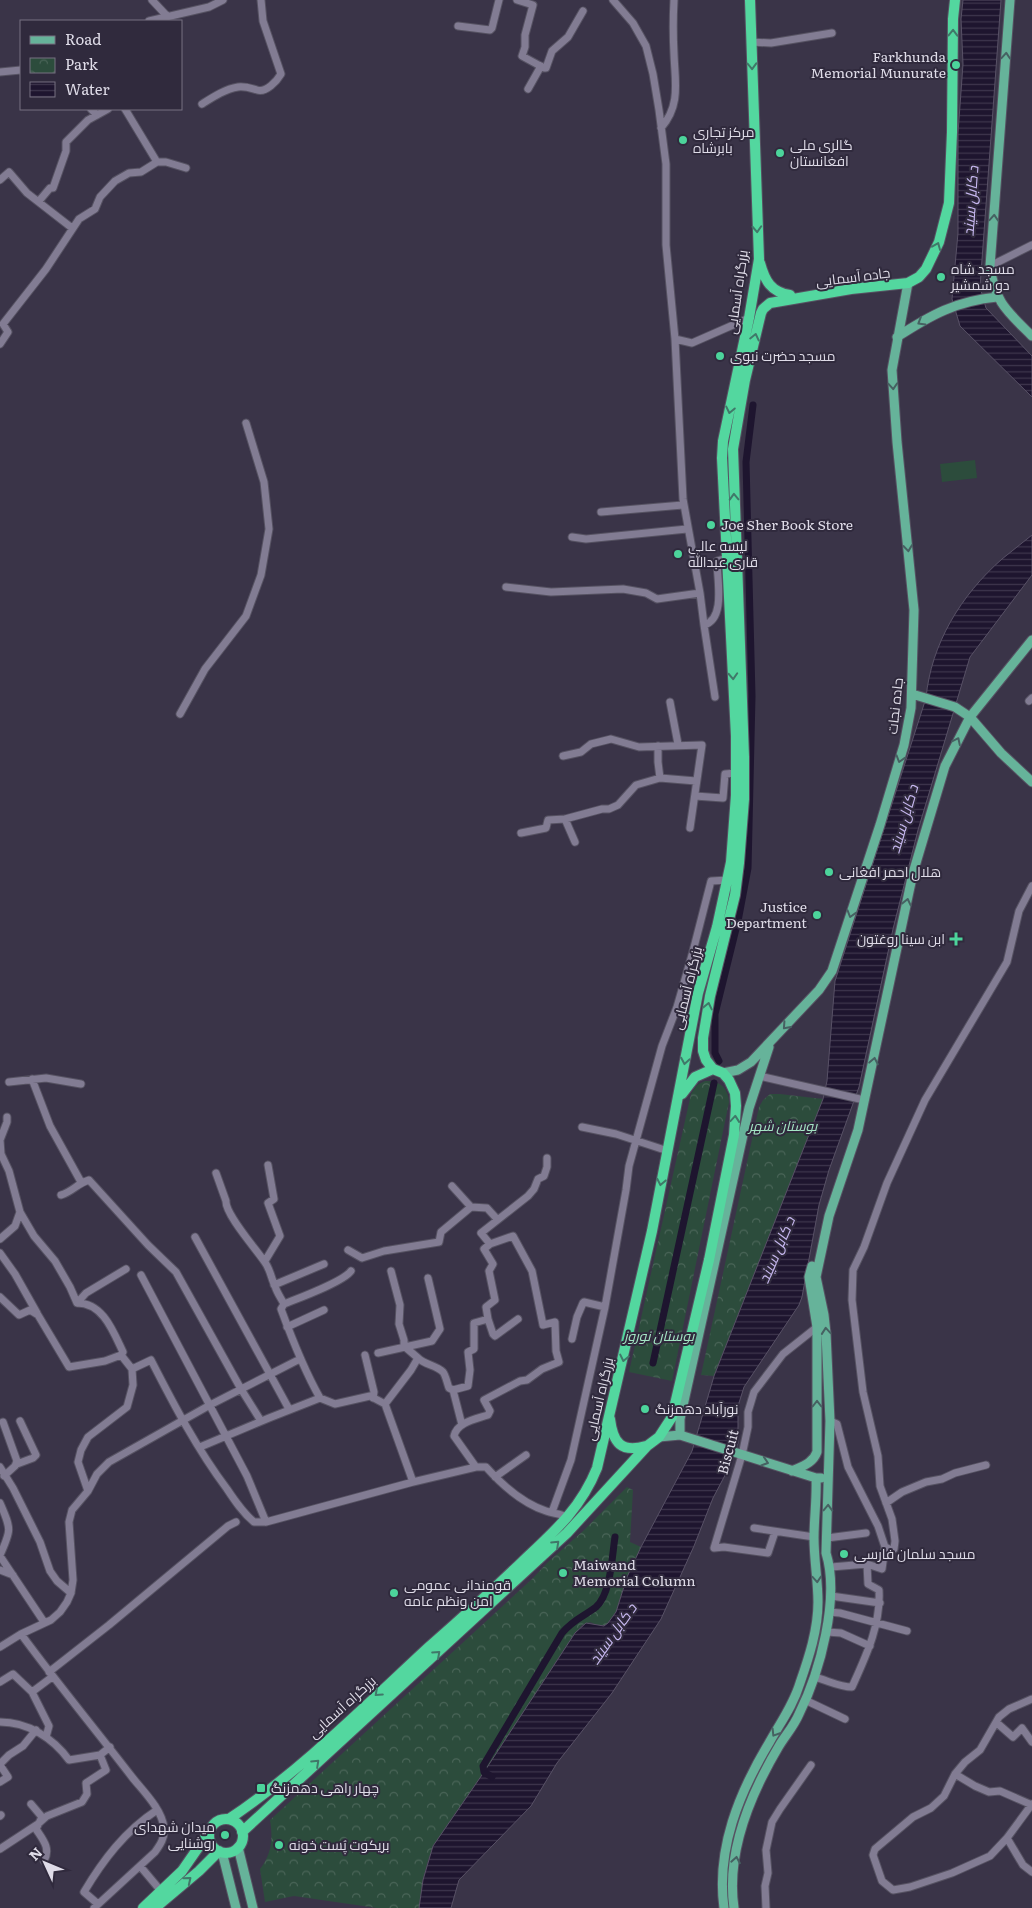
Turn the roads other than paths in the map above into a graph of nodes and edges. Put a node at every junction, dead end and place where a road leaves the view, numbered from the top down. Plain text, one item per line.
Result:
1 (152, 0) edge
2 (223, 0) edge
3 (261, 0) edge
4 (499, 0) edge
5 (517, 0) edge
6 (613, 0) edge
7 (674, 0) edge
8 (750, 0) edge
9 (955, 0) edge
10 (1010, 0) edge
11 (583, 11) dead end
12 (166, 16) junction
13 (152, 20) edge
14 (458, 26) dead end
15 (832, 34) dead end
16 (751, 42) junction
17 (540, 66) junction
18 (20, 70) edge
19 (0, 72) edge
20 (528, 89) dead end
21 (202, 104) dead end
22 (92, 110) edge
23 (106, 110) edge
24 (126, 110) edge
25 (97, 115) junction
26 (661, 128) junction
27 (156, 162) junction
28 (186, 168) dead end
29 (0, 180) edge
30 (39, 201) junction
31 (72, 228) junction
32 (1032, 245) edge
33 (759, 259) junction
34 (990, 266) junction
35 (908, 283) junction
36 (801, 297) junction
37 (997, 297) junction
38 (749, 318) junction
39 (1032, 336) edge
40 (897, 337) junction
41 (675, 339) junction
42 (0, 344) edge
43 (246, 423) dead end
44 (683, 505) junction
45 (601, 512) dead end
46 (687, 529) junction
47 (572, 537) dead end
48 (727, 558) junction
49 (506, 587) dead end
50 (700, 594) junction
51 (704, 625) junction
52 (1032, 640) edge
53 (912, 694) junction
54 (715, 697) dead end
55 (670, 702) dead end
56 (180, 714) dead end
57 (970, 717) junction
58 (678, 744) junction
59 (658, 746) junction
60 (563, 756) dead end
61 (736, 773) junction
62 (660, 778) junction
63 (696, 781) junction
64 (1032, 782) edge
65 (695, 796) junction
66 (565, 819) junction
67 (690, 828) dead end
68 (521, 833) dead end
69 (575, 842) dead end
70 (728, 880) junction
71 (1032, 886) edge
72 (677, 1007) junction
73 (692, 1022) junction
74 (771, 1042) junction
75 (713, 1068) junction
76 (723, 1073) junction
77 (759, 1076) junction
78 (32, 1079) junction
79 (10, 1082) dead end
80 (81, 1084) dead end
81 (678, 1100) junction
82 (861, 1103) junction
83 (7, 1117) dead end
84 (582, 1127) dead end
85 (636, 1141) junction
86 (668, 1151) junction
87 (547, 1158) dead end
88 (268, 1165) dead end
89 (216, 1173) dead end
90 (82, 1182) junction
91 (452, 1186) dead end
92 (61, 1195) dead end
93 (471, 1207) junction
94 (20, 1212) junction
95 (497, 1219) junction
96 (195, 1237) dead end
97 (0, 1238) edge
98 (490, 1244) junction
99 (348, 1250) dead end
100 (0, 1253) edge
101 (265, 1261) junction
102 (324, 1264) dead end
103 (126, 1269) dead end
104 (351, 1270) dead end
105 (390, 1272) dead end
106 (141, 1276) dead end
107 (428, 1278) dead end
108 (274, 1285) junction
109 (0, 1298) edge
110 (77, 1303) junction
111 (284, 1304) junction
112 (605, 1307) junction
113 (324, 1310) dead end
114 (38, 1315) junction
115 (488, 1319) junction
116 (518, 1319) dead end
117 (287, 1327) junction
118 (817, 1327) junction
119 (572, 1339) dead end
120 (404, 1346) junction
121 (378, 1353) dead end
122 (121, 1355) junction
123 (365, 1355) dead end
124 (418, 1358) junction
125 (300, 1359) junction
126 (132, 1369) junction
127 (270, 1373) junction
128 (241, 1389) junction
129 (453, 1390) junction
130 (320, 1398) junction
131 (373, 1398) junction
132 (210, 1404) junction
133 (385, 1404) junction
134 (289, 1409) junction
135 (610, 1414) junction
136 (20, 1421) dead end
137 (182, 1421) junction
138 (830, 1421) junction
139 (3, 1422) dead end
140 (261, 1422) junction
141 (462, 1425) junction
142 (225, 1435) junction
143 (680, 1435) junction
144 (659, 1436) junction
145 (647, 1446) junction
146 (200, 1447) junction
147 (740, 1454) junction
148 (526, 1455) dead end
149 (17, 1464) junction
150 (986, 1465) dead end
151 (0, 1467) edge
152 (476, 1467) junction
153 (792, 1470) junction
154 (4, 1476) junction
155 (495, 1477) junction
156 (829, 1477) junction
157 (816, 1478) junction
158 (413, 1482) junction
159 (88, 1492) junction
160 (0, 1503) edge
161 (886, 1503) junction
162 (552, 1512) junction
163 (568, 1518) junction
164 (236, 1522) dead end
165 (266, 1522) junction
166 (754, 1528) dead end
167 (775, 1532) junction
168 (866, 1533) dead end
169 (814, 1538) junction
170 (827, 1538) junction
171 (885, 1547) junction
172 (0, 1556) edge
173 (867, 1564) junction
174 (830, 1568) junction
175 (0, 1570) edge
176 (13, 1575) junction
177 (71, 1593) junction
178 (831, 1596) junction
179 (880, 1603) junction
180 (829, 1612) junction
181 (44, 1622) junction
182 (877, 1622) junction
183 (907, 1631) dead end
184 (827, 1632) junction
185 (21, 1634) junction
186 (870, 1646) junction
187 (0, 1647) edge
188 (51, 1674) junction
189 (814, 1677) junction
190 (0, 1682) edge
191 (32, 1692) junction
192 (1032, 1699) edge
193 (805, 1700) junction
194 (845, 1719) dead end
195 (0, 1722) edge
196 (997, 1723) junction
197 (36, 1730) junction
198 (46, 1737) junction
199 (1032, 1742) edge
200 (110, 1747) junction
201 (100, 1755) junction
202 (0, 1765) edge
203 (811, 1765) dead end
204 (955, 1774) junction
205 (0, 1782) edge
206 (31, 1804) dead end
207 (1031, 1809) edge
208 (156, 1810) junction
209 (229, 1819) junction
210 (38, 1824) junction
211 (209, 1832) junction
212 (242, 1832) junction
213 (1007, 1838) junction
214 (238, 1847) junction
215 (0, 1849) edge
216 (220, 1852) junction
217 (44, 1861) dead end
218 (140, 1866) junction
219 (1032, 1872) edge
220 (161, 1892) junction
221 (96, 1906) edge
222 (143, 1908) edge
223 (155, 1908) edge
224 (236, 1908) edge
225 (253, 1908) edge
226 (724, 1908) edge
227 (734, 1908) edge
228 (766, 1908) edge

1 - 12 street
2 - 12 street
3 - 21 street
4 - 14 street
5 - 17 street
6 - 26 street
7 - 26 street
8 - 16 highway, بزرگراه آسمایی
35 -> 9 highway
34 -> 10 main road
11 - 17 street
12 - 13 street
15 - 16 street
16 -> 33 highway, بزرگراه آسمایی
17 - 20 street
18 - 19 street
22 - 25 street
23 - 25 street
24 - 27 street
25 - 30 street
26 - 41 street
27 - 28 street
27 - 31 street
29 - 30 street
30 - 31 street
31 - 42 street
32 - 34 street
33 - 36 highway
33 - 38 highway, بزرگراه آسمایی
34 - 37 main road
35 - 36 highway, جاده آسمایی
35 - 40 main road, جاده نجات
75 -> 36 highway, بزرگراه آسمایی
37 - 39 main road
37 -> 40 main road
38 - 41 street
38 -> 48 highway, بزرگراه آسمایی
40 -> 53 main road, جاده نجات
41 - 44 street
43 - 56 street
44 - 45 street
44 - 46 street
46 - 47 street
46 - 50 street
48 - 51 street
48 -> 61 highway, بزرگراه آسمایی
49 - 50 street
50 - 51 street
51 - 54 street
52 - 57 main road
53 - 57 main road
53 -> 74 main road, جاده نجات
55 - 58 street
57 - 64 main road
82 -> 57 main road
58 - 59 street
58 - 63 street
59 - 60 street
59 - 62 street
61 - 65 street
61 - 70 highway, بزرگراه آسمایی
62 - 63 street
62 - 66 street
63 - 65 street
65 - 67 street
66 - 68 street
66 - 69 street
70 - 72 street
70 - 73 highway, بزرگراه آسمایی
71 - 161 street
72 - 73 street
72 - 85 street
73 -> 81 highway, بزرگراه آسمایی
74 - 76 main road, جاده نجات
74 - 77 main road
75 - 76 highway
75 - 81 highway
144 -> 76 highway, بزرگراه آسمایی
77 - 82 street
77 - 143 main road
78 - 79 street
78 - 80 street
78 - 90 street
81 - 86 highway, بزرگراه آسمایی
82 - 118 main road
138 -> 82 main road
83 - 94 street
84 - 85 street
85 - 86 street
85 - 112 street
86 -> 135 highway, بزرگراه آسمایی
87 - 95 street
88 - 101 street
89 - 101 street
90 - 92 street
90 - 128 street
91 - 93 street
93 - 95 street
93 - 99 street
94 - 97 street
94 - 110 street
95 - 98 street
96 - 127 street
98 - 115 street
98 - 141 street
100 - 114 street
101 - 108 street
102 - 108 street
103 - 110 street
104 - 111 street
105 - 120 street
106 - 132 street
107 - 120 street
108 - 111 street
109 - 114 street
110 - 122 street
111 - 117 street
112 - 119 street
112 - 162 street
113 - 117 street
114 - 122 street
115 - 116 street
115 - 129 street
117 - 125 street
118 - 147 street, Biscuit
153 -> 118 main road
120 - 121 street
120 - 124 street
122 - 126 street
123 - 131 street
124 - 129 street
124 - 133 street
125 - 127 street
125 - 130 street
126 - 137 street
126 - 159 street
127 - 128 street
127 - 134 street
128 - 132 street
128 - 140 street
129 - 141 street
130 - 131 street
130 - 134 street
131 - 133 street
132 - 137 street
132 - 142 street
133 - 158 street
134 - 140 street
135 - 145 highway
135 - 163 highway, بزرگراه آسمایی
136 - 149 street
137 - 146 street
137 - 159 street
138 - 156 main road
138 - 171 street
139 - 149 street
140 - 142 street
141 - 152 street
142 - 146 street
142 - 165 street
143 - 144 main road
143 - 147 main road
144 - 145 highway, بزرگراه آسمایی
212 -> 145 highway, بزرگراه آسمایی
146 - 165 street
147 -> 153 main road
147 - 167 street, Biscuit
148 - 155 street
149 - 154 street
150 - 161 street
151 - 154 street
152 - 155 street
152 - 158 street
153 - 157 main road
154 - 177 street
155 - 162 street
156 - 157 main road
170 -> 156 main road
157 - 169 main road
158 - 165 street
159 - 177 street
160 - 172 street
161 - 171 street
162 - 163 street
163 -> 209 highway, بزرگراه آسمایی
164 - 188 street
166 - 167 street
167 - 169 street
168 - 170 street
169 -> 226 main road
170 - 174 main road
171 - 173 street
172 - 176 street
173 - 174 street
173 - 179 street
174 - 178 main road
175 - 176 street
176 - 181 street
177 - 181 street
178 - 179 street
178 - 180 main road
179 - 182 street
180 - 182 street
180 - 184 main road
181 - 185 street
182 - 183 street
182 - 186 street
184 - 186 street
184 - 189 main road
185 - 187 street
185 - 188 street
186 - 189 street
188 - 191 street
188 - 200 street
189 - 193 main road
190 - 191 street
191 - 198 street
192 - 196 street
193 - 194 street
227 -> 193 main road
195 - 197 street
196 - 199 street
196 - 204 street
197 - 198 street
197 - 202 street
198 - 201 street
200 - 201 street
200 - 208 street
201 - 210 street
202 - 205 street
203 - 228 street
204 - 207 street
204 - 213 street
206 - 210 street
207 - 213 street
208 - 218 street
208 - 221 street
209 - 211 highway
209 - 212 highway
210 - 215 street
210 - 217 street
211 - 216 highway
211 - 220 highway
212 - 214 highway
213 - 219 street
214 - 216 highway
214 - 225 main road
223 -> 216 highway
216 - 224 main road
218 - 220 street
218 - 221 street
220 - 222 highway

